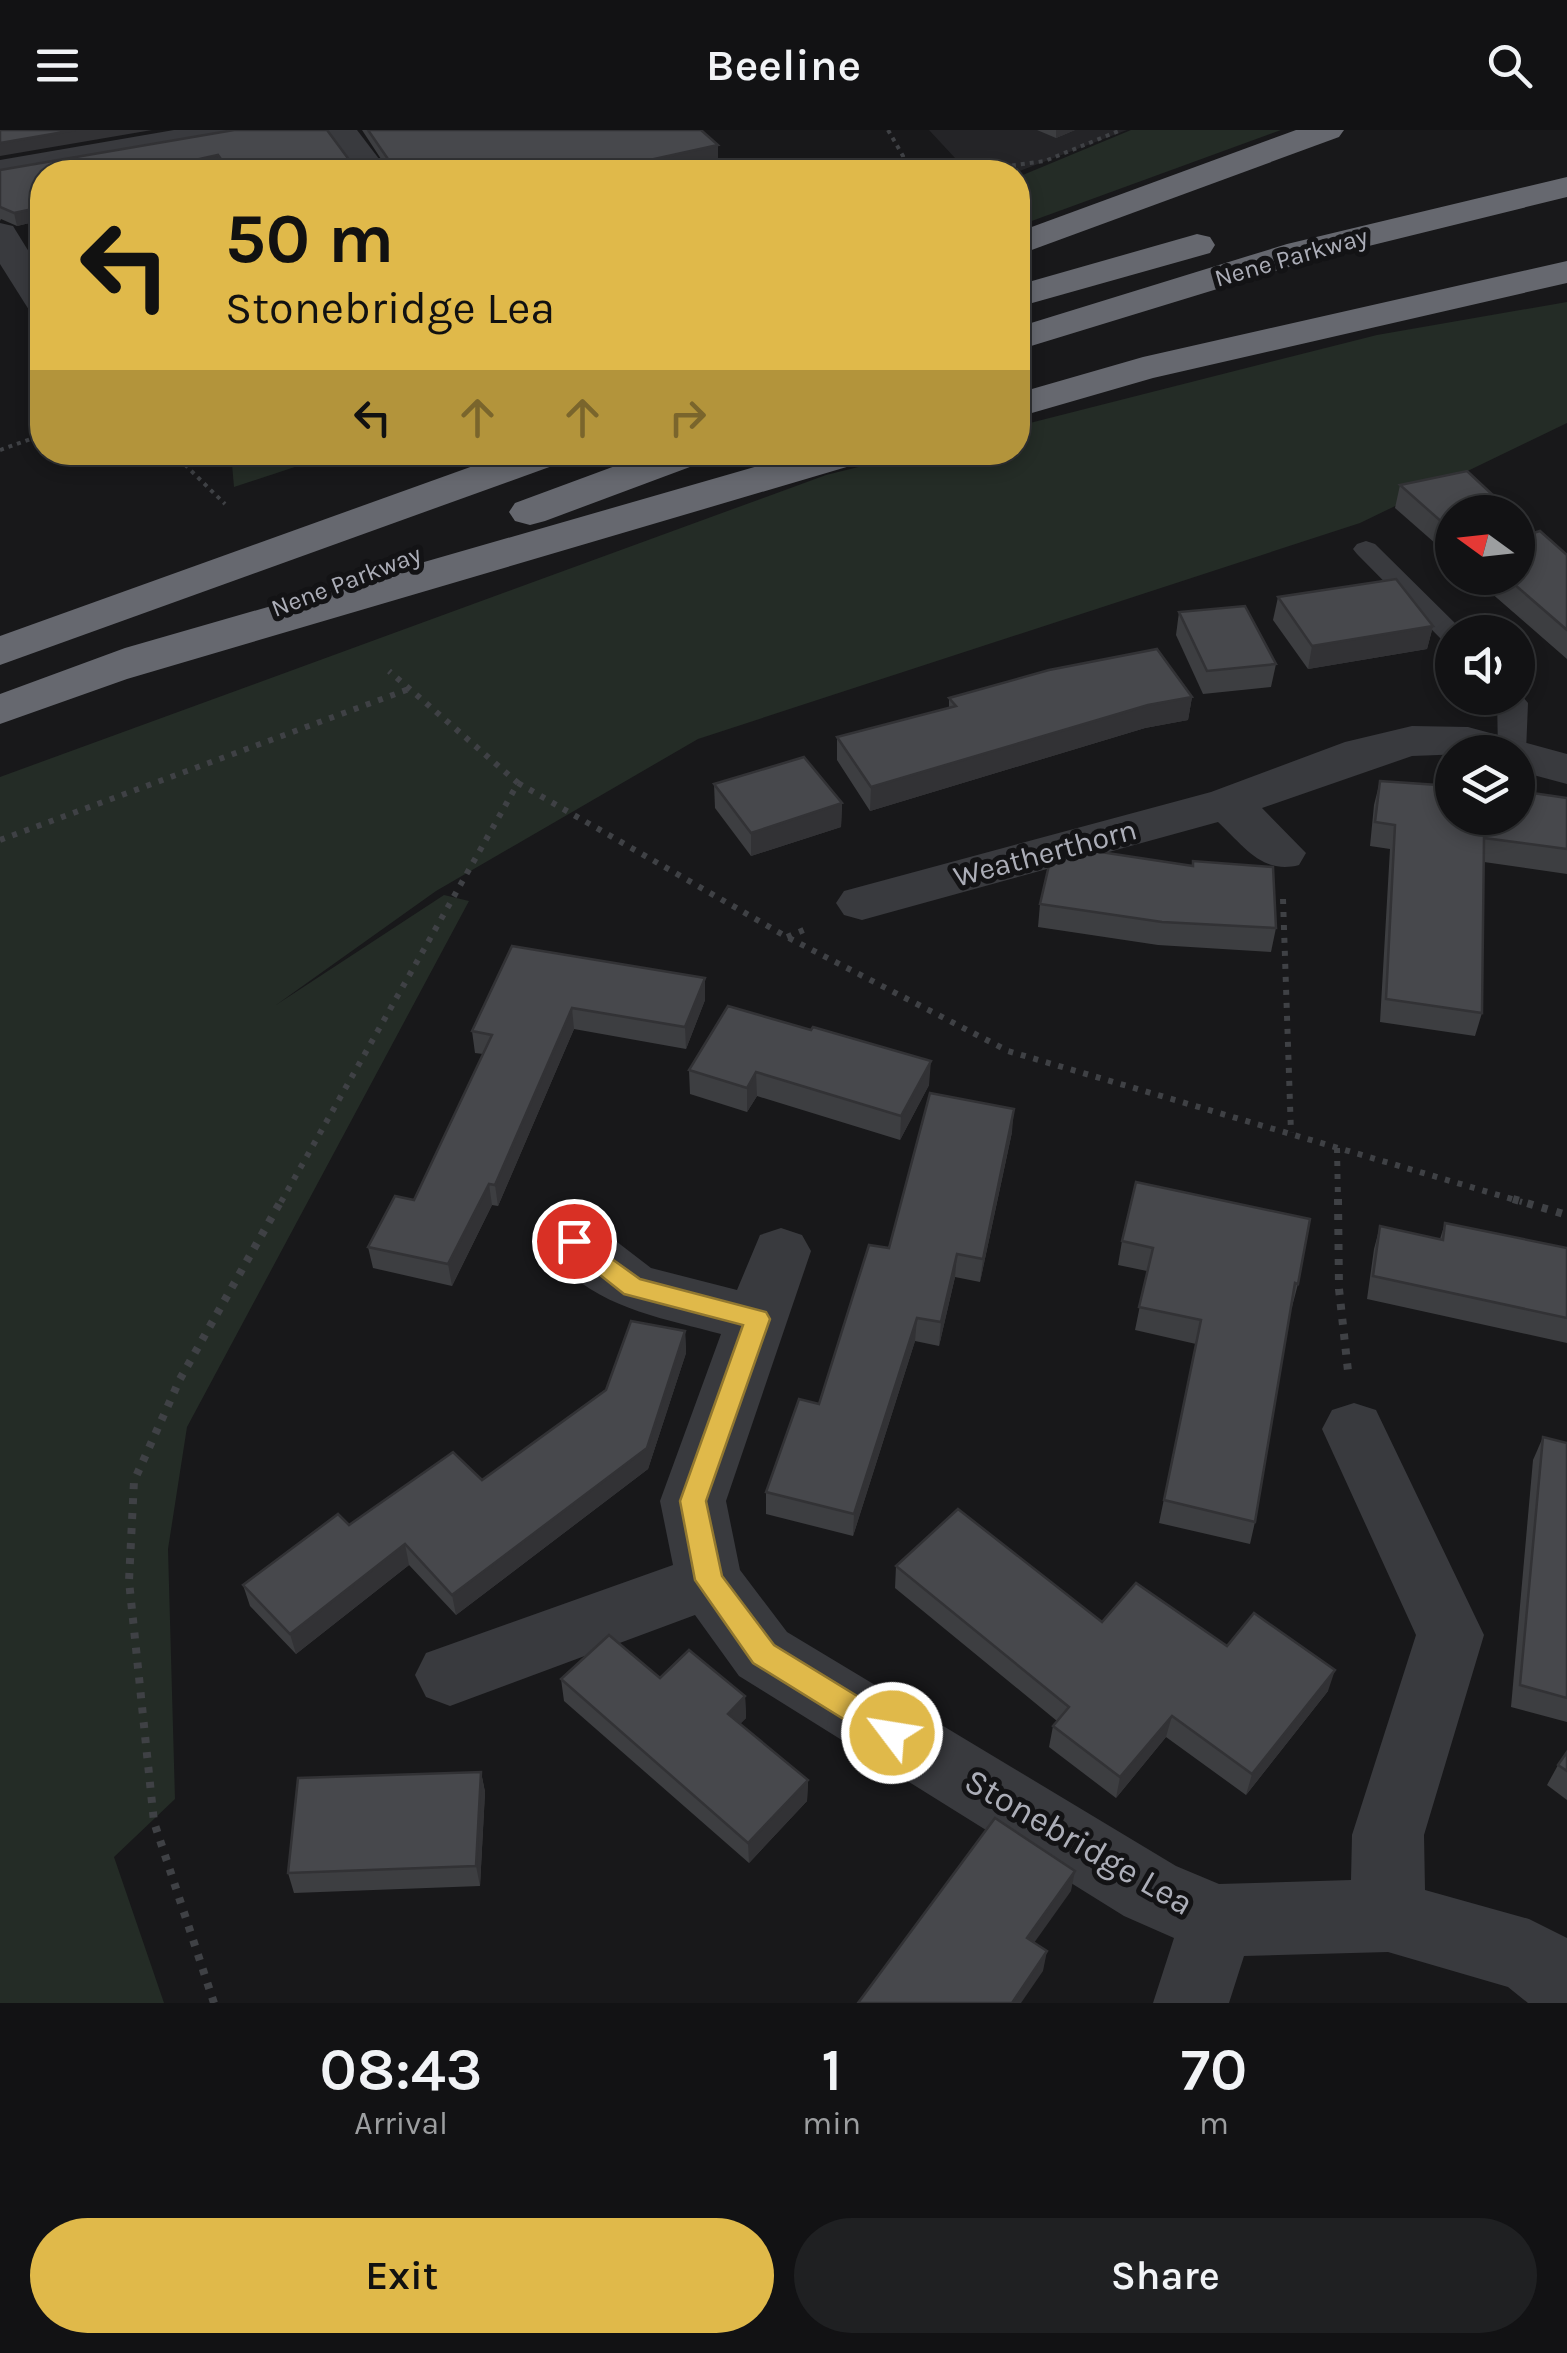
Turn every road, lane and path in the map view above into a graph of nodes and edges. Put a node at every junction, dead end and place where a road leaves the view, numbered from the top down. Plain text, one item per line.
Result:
1 (233, 130) edge
2 (340, 130) edge
3 (888, 130) edge
4 (1121, 130) edge
5 (1327, 130) edge
6 (58, 160) edge
7 (363, 160) edge
8 (903, 160) edge
9 (1030, 162) edge
10 (30, 165) edge
11 (0, 170) edge
12 (1567, 187) edge
13 (1318, 212) dead end
14 (1280, 222) dead end
15 (0, 234) edge
16 (1225, 237) dead end
17 (1030, 240) edge
18 (1567, 272) edge
19 (23, 282) edge
20 (1030, 293) edge
21 (1030, 335) edge
22 (1030, 402) edge
23 (30, 439) edge
24 (0, 450) edge
25 (185, 465) edge
26 (488, 465) edge
27 (516, 465) edge
28 (657, 465) edge
29 (808, 465) edge
30 (225, 504) dead end
31 (398, 507) junction
32 (1366, 549) dead end
33 (1435, 619) edge
34 (0, 651) edge
35 (108, 670) junction
36 (388, 671) dead end
37 (409, 689) junction
38 (0, 710) edge
39 (1435, 741) edge
40 (1535, 760) edge
41 (1567, 769) edge
42 (518, 783) junction
43 (1228, 803) junction
44 (0, 840) edge
45 (1281, 853) joint
46 (862, 903) dead end
47 (1291, 1133) junction
48 (1337, 1148) junction
49 (1567, 1216) edge
50 (574, 1241) dead end
51 (781, 1251) dead end
52 (758, 1319) junction
53 (1354, 1429) joint
54 (709, 1580) junction
55 (450, 1675) dead end
56 (1388, 1916) junction
57 (1218, 1920) junction
58 (1567, 1986) edge
59 (214, 2003) edge
60 (1190, 2003) edge

1 - 6 street
2 - 7 street
3 - 8 path
4 - 9 path
5 - 17 highway
10 - 11 street
12 - 21 highway, Nene Parkway
13 - 14 highway, Nene Parkway
15 - 19 street
16 - 20 highway, Nene Parkway
18 - 22 highway
23 - 24 path
25 - 30 path
26 - 31 highway
27 - 31 highway, Nene Parkway
28 - 35 highway, Nene Parkway
29 - 35 highway
31 - 34 highway, Nene Parkway
32 - 33 lane
35 - 38 highway, Nene Parkway
36 - 37 path
37 - 42 path
37 - 44 path
39 - 43 street, Weatherthorn
40 - 41 street, Weatherthorn
42 - 47 path
42 - 59 path
43 - 45 street
43 - 46 street, Weatherthorn
45 - 47 path
47 - 48 path
48 - 49 path
48 - 53 path
50 - 52 street
51 - 52 street, Stonebridge Lea
52 - 54 street, Stonebridge Lea
53 - 56 street
54 - 55 street
54 - 57 street, Stonebridge Lea
56 - 57 street, Stonebridge Lea
56 - 58 street, Stonebridge Lea
57 - 60 street, Stonebridge Lea

